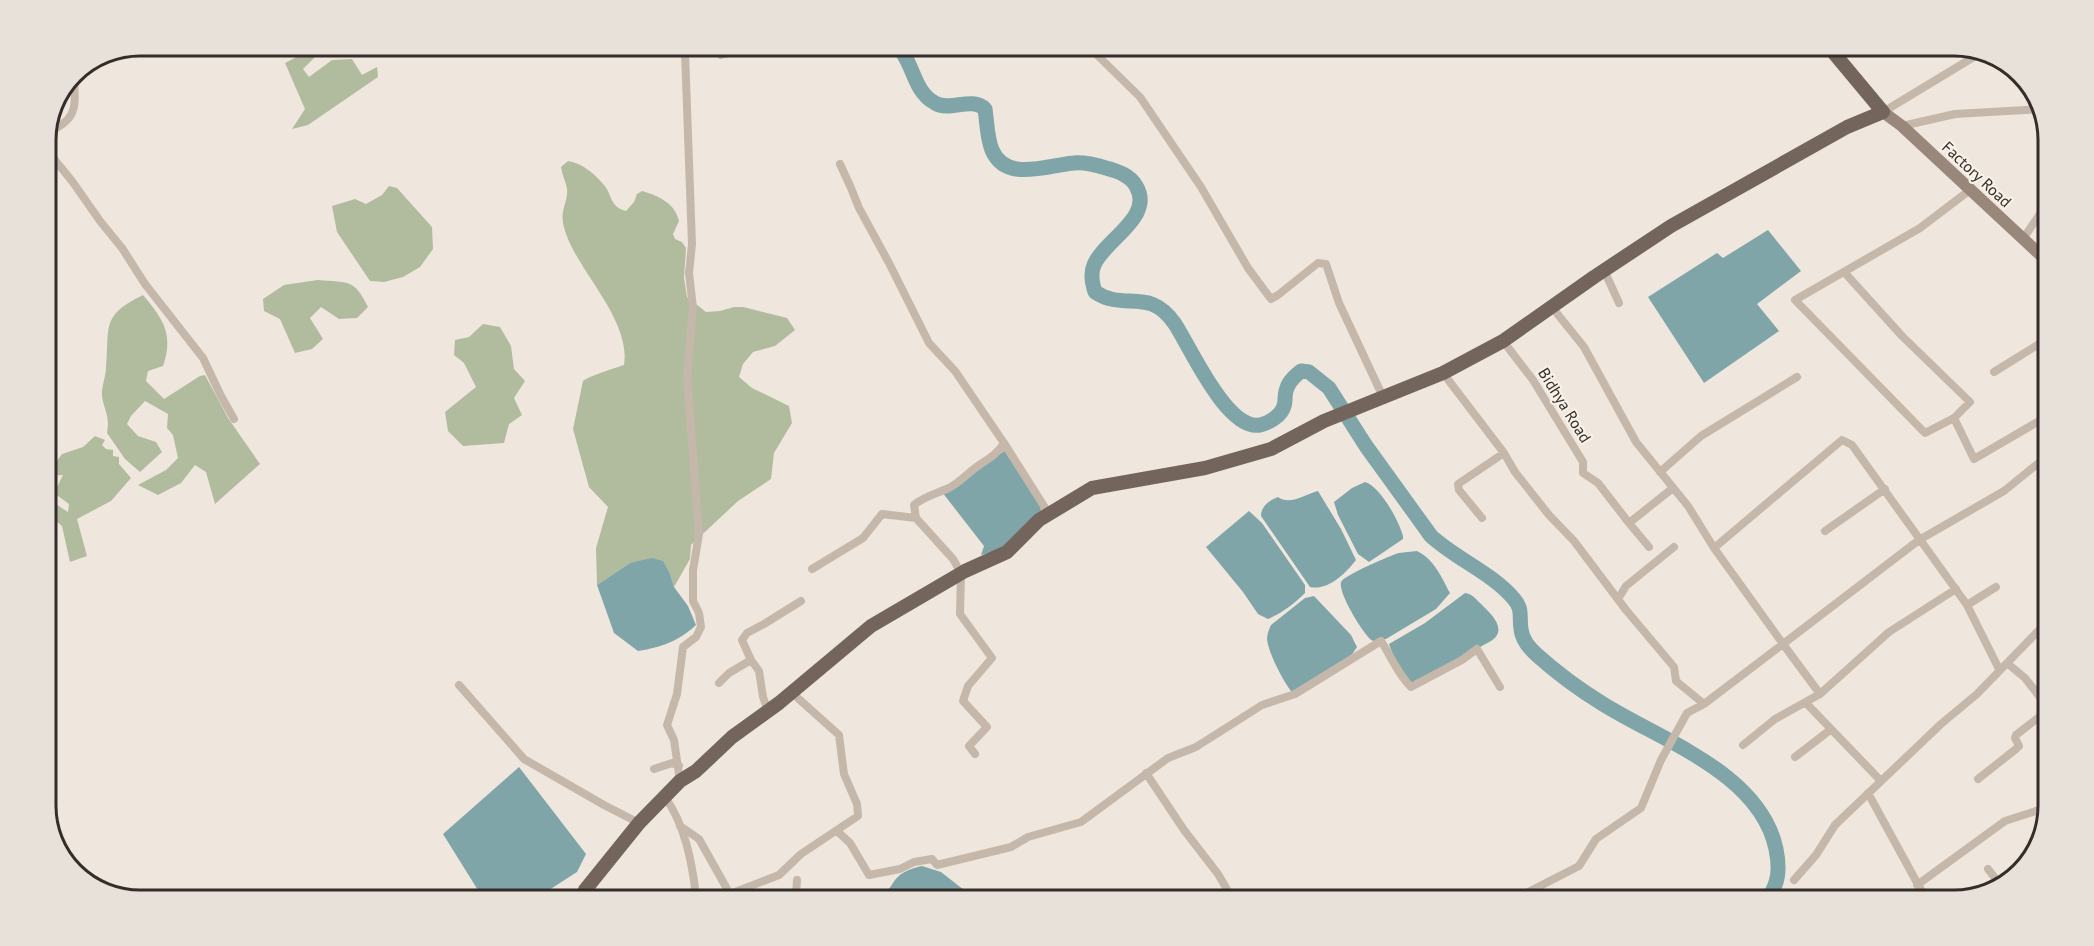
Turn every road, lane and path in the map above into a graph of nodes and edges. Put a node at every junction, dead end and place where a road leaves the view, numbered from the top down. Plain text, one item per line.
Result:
1 (685, 55) edge
2 (1097, 55) edge
3 (1836, 55) edge
4 (1973, 58) edge
5 (75, 86) edge
6 (2033, 109) edge
7 (1883, 112) junction
8 (1902, 126) junction
9 (57, 128) edge
10 (56, 161) edge
11 (840, 165) dead end
12 (1970, 190) junction
13 (2038, 217) edge
14 (2023, 239) junction
15 (2038, 253) edge
16 (1604, 270) junction
17 (1845, 273) junction
18 (1619, 303) dead end
19 (1551, 306) junction
20 (1503, 341) junction
21 (2038, 345) edge
22 (1994, 372) dead end
23 (1443, 373) junction
24 (1797, 377) dead end
25 (1383, 397) junction
26 (1954, 418) junction
27 (234, 419) dead end
28 (2038, 422) edge
29 (1004, 443) junction
30 (1504, 453) junction
31 (2038, 463) edge
32 (1660, 472) junction
33 (1673, 488) junction
34 (1885, 489) junction
35 (1050, 514) junction
36 (916, 518) junction
37 (1482, 518) dead end
38 (1629, 523) junction
39 (1825, 531) dead end
40 (1920, 540) junction
41 (1649, 547) dead end
42 (1674, 547) dead end
43 (1714, 548) junction
44 (812, 569) dead end
45 (961, 573) junction
46 (1996, 587) dead end
47 (1956, 590) junction
48 (1618, 599) junction
49 (801, 601) dead end
50 (1967, 605) junction
51 (2038, 631) edge
52 (1783, 644) junction
53 (751, 660) junction
54 (2007, 663) junction
55 (2000, 669) junction
56 (719, 683) dead end
57 (459, 685) dead end
58 (1500, 687) dead end
59 (791, 692) junction
60 (1820, 694) junction
61 (2038, 694) edge
62 (1806, 703) junction
63 (1704, 704) junction
64 (768, 711) junction
65 (2038, 718) edge
66 (1830, 730) junction
67 (1743, 746) dead end
68 (975, 754) dead end
69 (1795, 757) dead end
70 (679, 766) junction
71 (654, 769) dead end
72 (1146, 773) junction
73 (1978, 779) dead end
74 (680, 781) junction
75 (1881, 781) junction
76 (1868, 793) junction
77 (665, 797) junction
78 (2038, 810) edge
79 (639, 823) junction
80 (681, 826) junction
81 (837, 831) junction
82 (1988, 869) dead end
83 (1996, 879) edge
84 (797, 880) dead end
85 (1794, 880) dead end
86 (1917, 885) junction
87 (589, 890) edge
88 (695, 890) edge
89 (727, 890) edge
90 (742, 890) edge
91 (796, 890) edge
92 (1227, 890) edge
93 (1532, 890) edge
94 (1920, 890) edge

1 - 70 street
2 - 25 street
3 - 7 main road
4 - 7 street
5 - 9 street
6 - 8 street
7 - 8 main road, Factory Road
7 - 16 main road
8 - 12 main road, Factory Road
10 - 27 street
11 - 29 street
12 - 14 main road, Factory Road
12 - 17 street
13 - 14 street
14 - 15 main road, Factory Road
16 - 18 street
16 - 19 main road
17 - 26 street
17 - 26 street
19 - 20 main road
19 - 32 street
20 - 23 main road
20 - 38 street, Bidhya Road
21 - 22 street
23 - 25 main road
23 - 30 street
24 - 32 street
25 - 35 main road
26 - 28 street
29 - 35 street
29 - 36 street
30 - 37 street
30 - 48 street
31 - 40 street
32 - 33 street
33 - 38 street
33 - 43 street
34 - 39 street
34 - 40 street
34 - 43 street
35 - 45 main road
36 - 44 street
36 - 45 street
38 - 41 street, Bidhya Road
40 - 47 street
40 - 52 street
42 - 48 street
43 - 52 street
45 - 59 main road
45 - 68 street
46 - 50 street
47 - 50 street
47 - 60 street
48 - 63 street
49 - 53 street
50 - 55 street
51 - 54 street
52 - 60 street
52 - 63 street
53 - 56 street
53 - 64 street
54 - 55 street
54 - 61 street
55 - 75 street
57 - 79 street
58 - 72 street
59 - 64 main road
59 - 81 street
60 - 62 street
62 - 66 street
62 - 67 street
63 - 93 street
64 - 74 main road
65 - 73 street
66 - 69 street
66 - 75 street
70 - 71 street
70 - 74 street
72 - 81 street
72 - 92 street
74 - 77 main road
75 - 76 street
76 - 85 street
76 - 86 street
77 - 79 main road
77 - 80 street
78 - 86 street
79 - 87 main road
80 - 88 street
80 - 89 street
81 - 90 street
82 - 83 street
84 - 91 street
86 - 94 street

